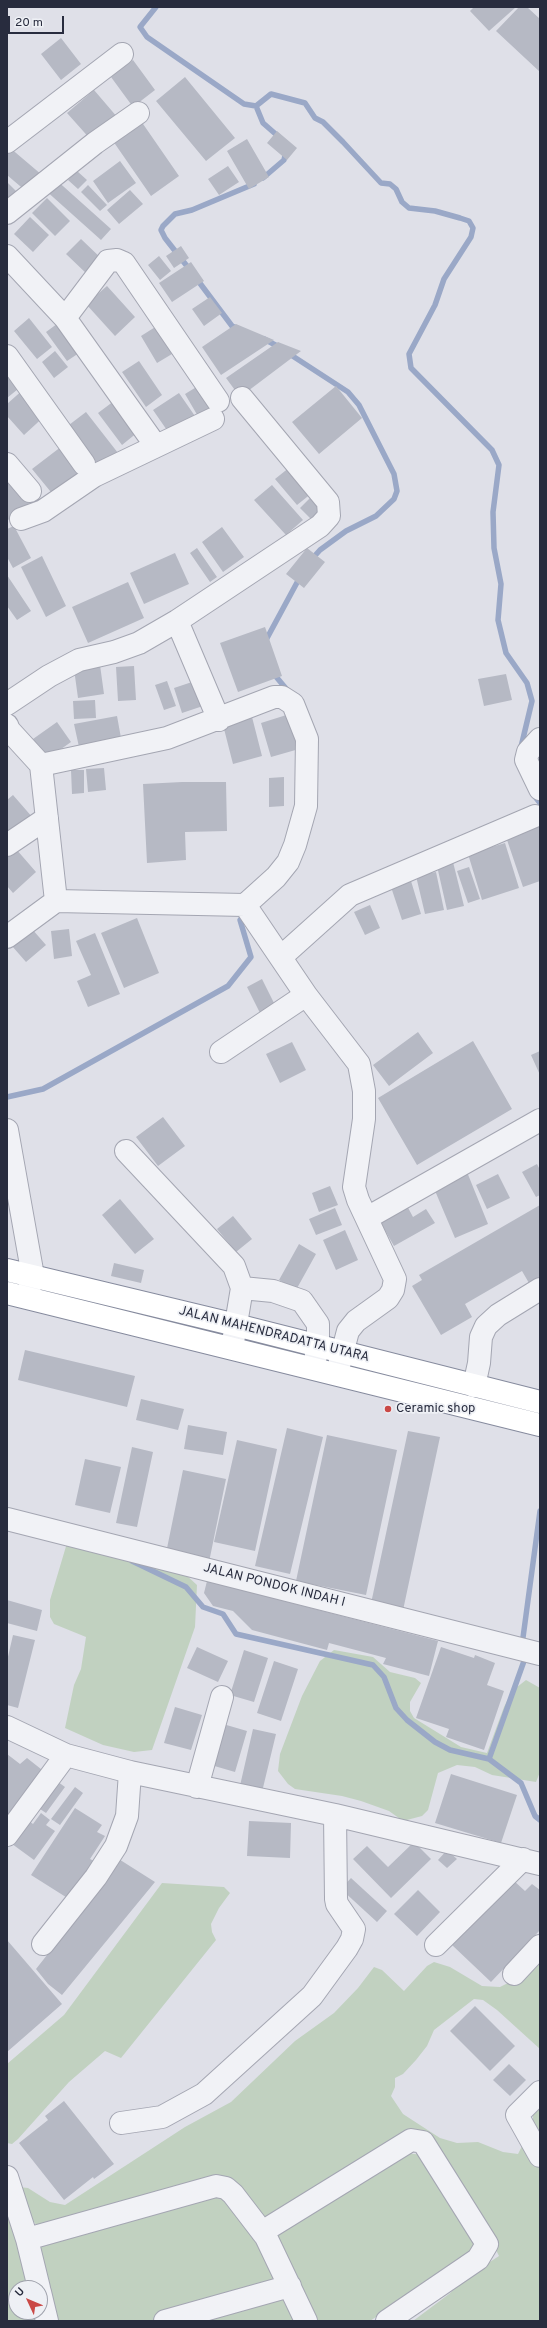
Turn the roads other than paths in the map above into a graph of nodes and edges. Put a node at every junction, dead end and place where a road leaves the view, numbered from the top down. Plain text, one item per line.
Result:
1 (122, 54) dead end
2 (138, 113) dead end
3 (7, 142) edge
4 (7, 212) edge
5 (7, 256) edge
6 (65, 318) junction
7 (7, 356) edge
8 (242, 398) dead end
9 (156, 446) junction
10 (7, 464) edge
11 (84, 464) dead end
12 (30, 491) dead end
13 (21, 519) dead end
14 (178, 622) junction
15 (7, 704) edge
16 (219, 720) junction
17 (7, 725) edge
18 (540, 739) edge
19 (41, 765) junction
20 (540, 789) edge
21 (535, 816) dead end
22 (47, 818) junction
23 (7, 845) edge
24 (56, 901) junction
25 (245, 905) junction
26 (7, 937) edge
27 (281, 957) junction
28 (306, 995) junction
29 (221, 1052) dead end
30 (540, 1120) edge
31 (7, 1130) edge
32 (126, 1150) dead end
33 (367, 1218) junction
34 (7, 1270) edge
35 (33, 1276) junction
36 (242, 1288) junction
37 (540, 1289) edge
38 (17, 1295) edge
39 (236, 1325) junction
40 (318, 1346) junction
41 (232, 1348) junction
42 (342, 1351) junction
43 (314, 1368) junction
44 (337, 1373) junction
45 (474, 1386) junction
46 (540, 1402) edge
47 (540, 1425) edge
48 (7, 1519) edge
49 (540, 1654) edge
50 (222, 1697) dead end
51 (7, 1727) edge
52 (66, 1755) junction
53 (130, 1772) junction
54 (197, 1787) junction
55 (335, 1815) junction
56 (7, 1835) edge
57 (531, 1861) edge
58 (43, 1944) dead end
59 (436, 1945) dead end
60 (540, 1946) edge
61 (514, 1974) dead end
62 (540, 2092) edge
63 (121, 2123) dead end
64 (540, 2156) edge
65 (7, 2177) edge
66 (262, 2232) junction
67 (27, 2239) junction
68 (37, 2280) edge
69 (290, 2286) junction
70 (165, 2321) edge
71 (306, 2321) edge
72 (387, 2321) edge

1 - 3 street
2 - 4 street
5 - 6 street
6 - 9 street
6 - 9 street
7 - 11 street
8 - 14 street
9 - 13 street
10 - 12 street
14 - 15 street
14 - 16 street
16 - 19 street
16 - 25 street
17 - 19 street
18 - 20 street
19 - 22 street
21 - 27 street
22 - 23 street
22 - 24 street
24 - 25 street
24 - 26 street
25 - 27 street
27 - 28 street
28 - 29 street
28 - 33 street
30 - 33 street
31 - 35 street
32 - 36 street
33 - 42 street
34 - 35 highway, JALAN MAHENDRADATTA UTARA
35 - 38 street
35 - 39 highway, JALAN MAHENDRADATTA UTARA
36 - 39 street
36 - 40 street
37 - 45 street
38 - 41 highway, JALAN MAHENDRADATTA UTARA
39 - 40 highway, JALAN MAHENDRADATTA UTARA
39 - 41 street
40 - 42 highway, JALAN MAHENDRADATTA UTARA
40 - 43 street
41 - 43 highway, JALAN MAHENDRADATTA UTARA
42 - 44 street
42 - 45 highway, JALAN MAHENDRADATTA UTARA
43 - 44 highway, JALAN MAHENDRADATTA UTARA
44 - 47 highway, JALAN MAHENDRADATTA UTARA
45 - 46 highway, JALAN MAHENDRADATTA UTARA
48 - 49 street, JALAN PONDOK INDAH I
50 - 54 street
51 - 52 street
52 - 53 street
52 - 56 street
53 - 54 street
53 - 58 street
54 - 55 street
55 - 57 street
55 - 63 street
57 - 59 street
60 - 61 street
62 - 64 street
65 - 67 street
66 - 67 street
66 - 69 street
66 - 72 street
67 - 68 street
69 - 70 street
69 - 71 street

